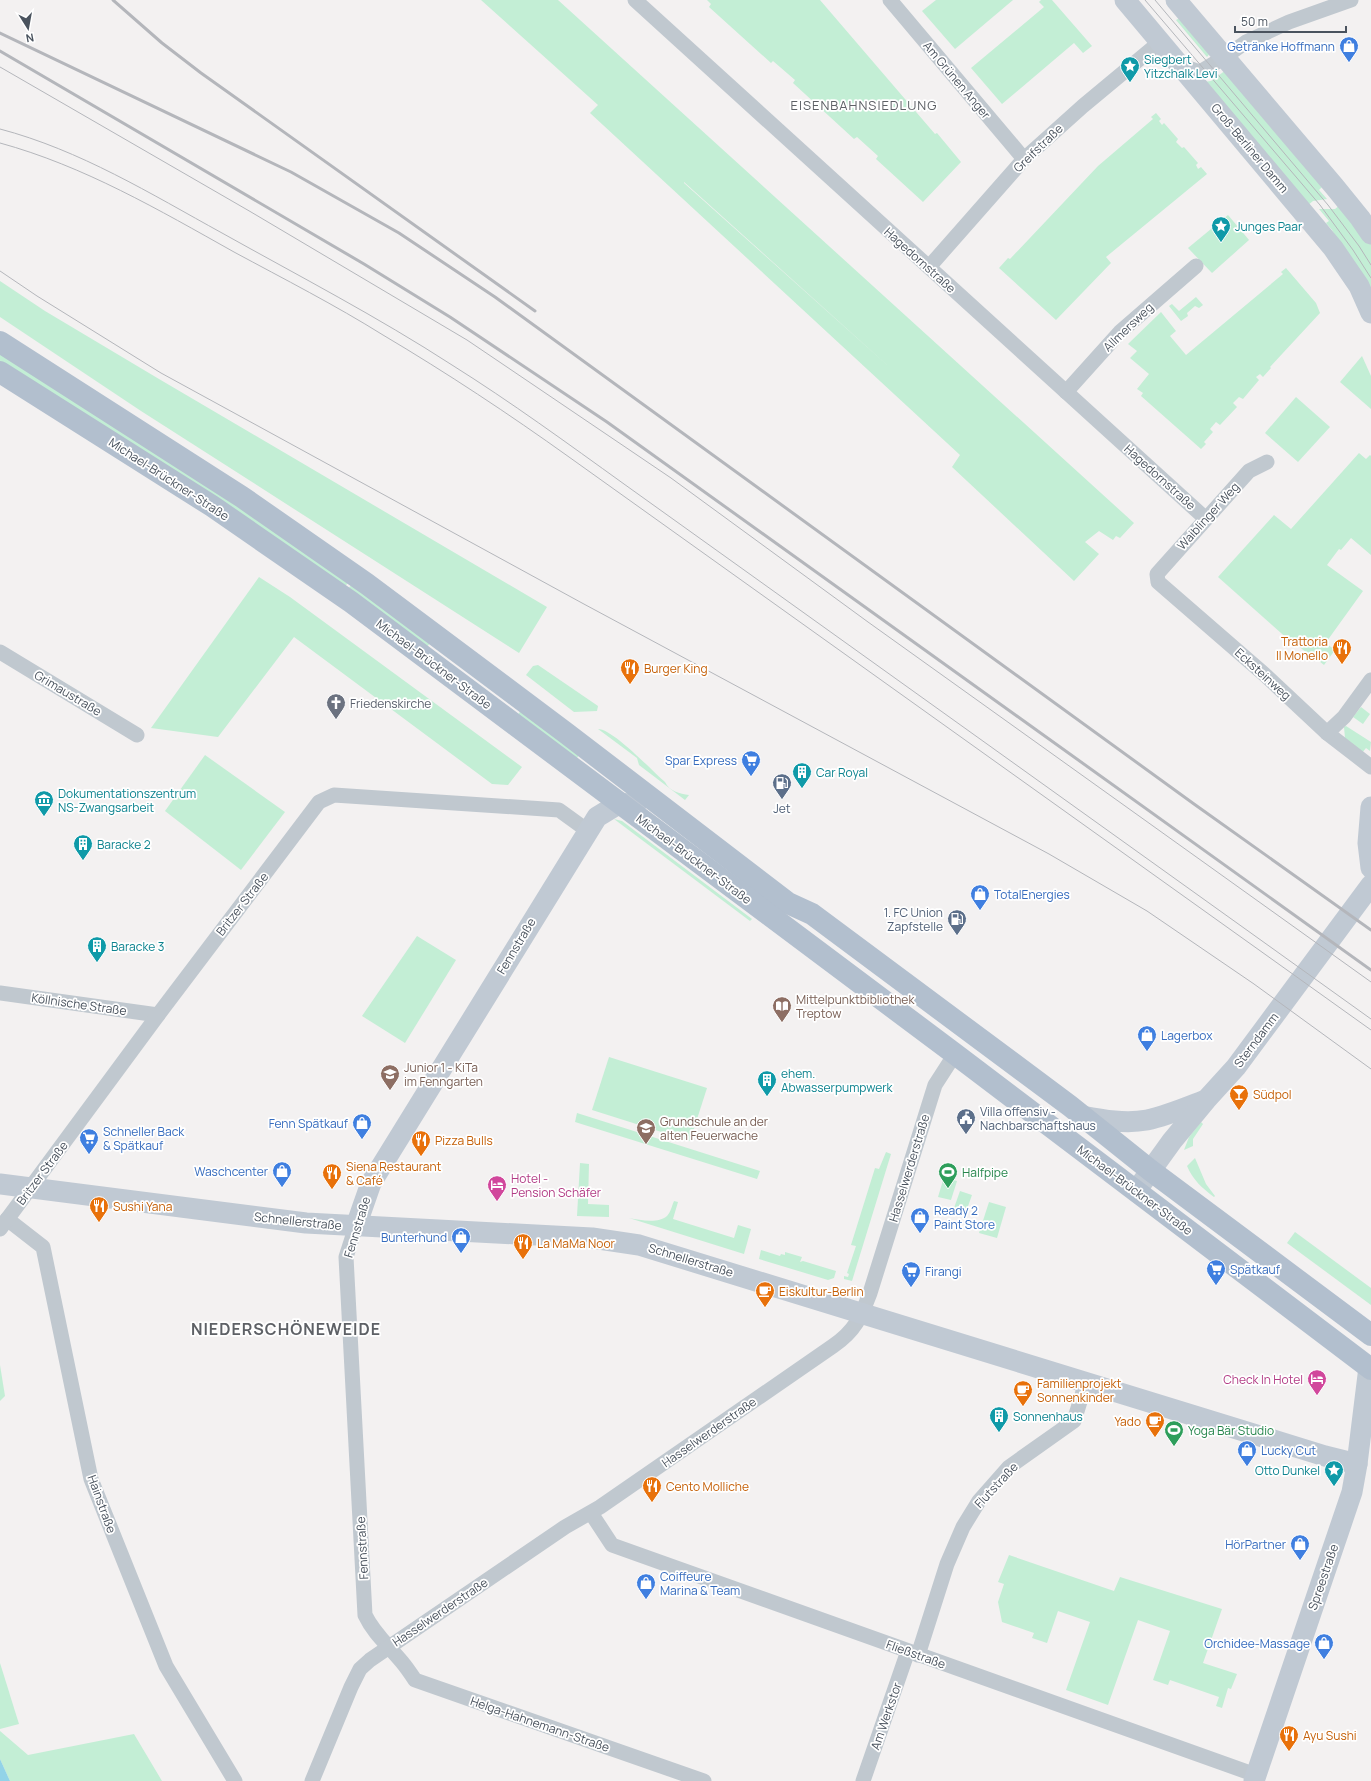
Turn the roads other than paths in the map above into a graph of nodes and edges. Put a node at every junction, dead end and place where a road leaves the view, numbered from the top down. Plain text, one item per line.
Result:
1 (635, 0) edge
2 (890, 0) edge
3 (1124, 0) edge
4 (1176, 0) edge
5 (1351, 0) edge
6 (1160, 42) junction
7 (1225, 57) junction
8 (1179, 64) junction
9 (1024, 159) junction
10 (1371, 234) edge
11 (1196, 266) dead end
12 (929, 267) junction
13 (1369, 308) edge
14 (0, 342) edge
15 (0, 372) edge
16 (1066, 392) junction
17 (1267, 462) dead end
18 (1206, 519) junction
19 (1156, 577) joint
20 (0, 652) edge
21 (1371, 680) edge
22 (1328, 733) junction
23 (136, 735) dead end
24 (1367, 764) edge
25 (620, 803) junction
26 (662, 807) junction
27 (1371, 807) edge
28 (588, 831) junction
29 (1371, 868) edge
30 (1371, 885) edge
31 (0, 993) edge
32 (158, 1015) junction
33 (955, 1054) junction
34 (1206, 1100) junction
35 (1082, 1116) junction
36 (1150, 1170) junction
37 (0, 1184) edge
38 (30, 1188) junction
39 (1136, 1191) junction
40 (4, 1224) edge
41 (356, 1226) junction
42 (862, 1313) junction
43 (1371, 1335) edge
44 (1370, 1368) edge
45 (1086, 1382) junction
46 (1357, 1464) junction
47 (591, 1513) junction
48 (389, 1647) junction
49 (913, 1653) junction
50 (1255, 1778) edge
51 (235, 1781) edge
52 (312, 1781) edge
53 (704, 1781) edge
54 (863, 1781) edge

1 - 12 street, Hagedornstraße
2 - 9 street, Am Grünen Anger
3 - 6 main road, Groß-Berliner Damm
4 - 7 main road
5 - 7 street
6 - 8 main road, Groß-Berliner Damm
6 - 9 street, Greifstraße
7 - 8 street
7 - 10 main road
8 - 13 main road, Groß-Berliner Damm
9 - 12 street, Greifstraße
11 - 16 street, Allmersweg
12 - 16 street, Hagedornstraße
14 - 26 main road, Michael-Brückner-Straße
15 - 25 main road, Michael-Brückner-Straße
16 - 18 street, Hagedornstraße
17 - 18 street, Waiblinger Weg
18 - 19 street, Waiblinger Weg
19 - 22 street, Ecksteinweg
20 - 23 street, Grimaustraße
21 - 22 street
22 - 24 street, Ecksteinweg
25 - 26 main road
25 - 28 main road, Fennstraße
25 - 33 main road, Michael-Brückner-Straße
26 - 35 main road, Michael-Brückner-Straße
27 - 29 main road
28 - 32 street, Britzer Straße
28 - 41 main road, Fennstraße
30 - 34 main road, Sterndamm
31 - 32 street, Köllnische Straße
32 - 38 street, Britzer Straße
33 - 39 main road, Michael-Brückner-Straße
33 - 42 street, Hasselwerderstraße
34 - 35 main road
34 - 36 main road, Sterndamm
35 - 36 main road, Michael-Brückner-Straße
36 - 39 main road, Sterndamm
36 - 43 main road, Michael-Brückner-Straße
37 - 38 main road, Schnellerstraße
38 - 40 street, Britzer Straße
38 - 41 main road, Schnellerstraße
39 - 44 main road, Michael-Brückner-Straße
40 - 51 street, Hainstraße
41 - 42 main road, Schnellerstraße
41 - 48 street, Fennstraße
42 - 45 main road, Schnellerstraße
42 - 47 street, Hasselwerderstraße
44 - 46 main road, Spreestraße
45 - 46 main road, Schnellerstraße
45 - 49 street, Flutstraße
46 - 50 main road, Spreestraße
47 - 48 street, Hasselwerderstraße
47 - 49 street, Fließstraße
48 - 52 street, Hasselwerderstraße
48 - 53 street, Helga-Hahnemann-Straße
49 - 50 street, Fließstraße
49 - 54 street, Am Werkstor

